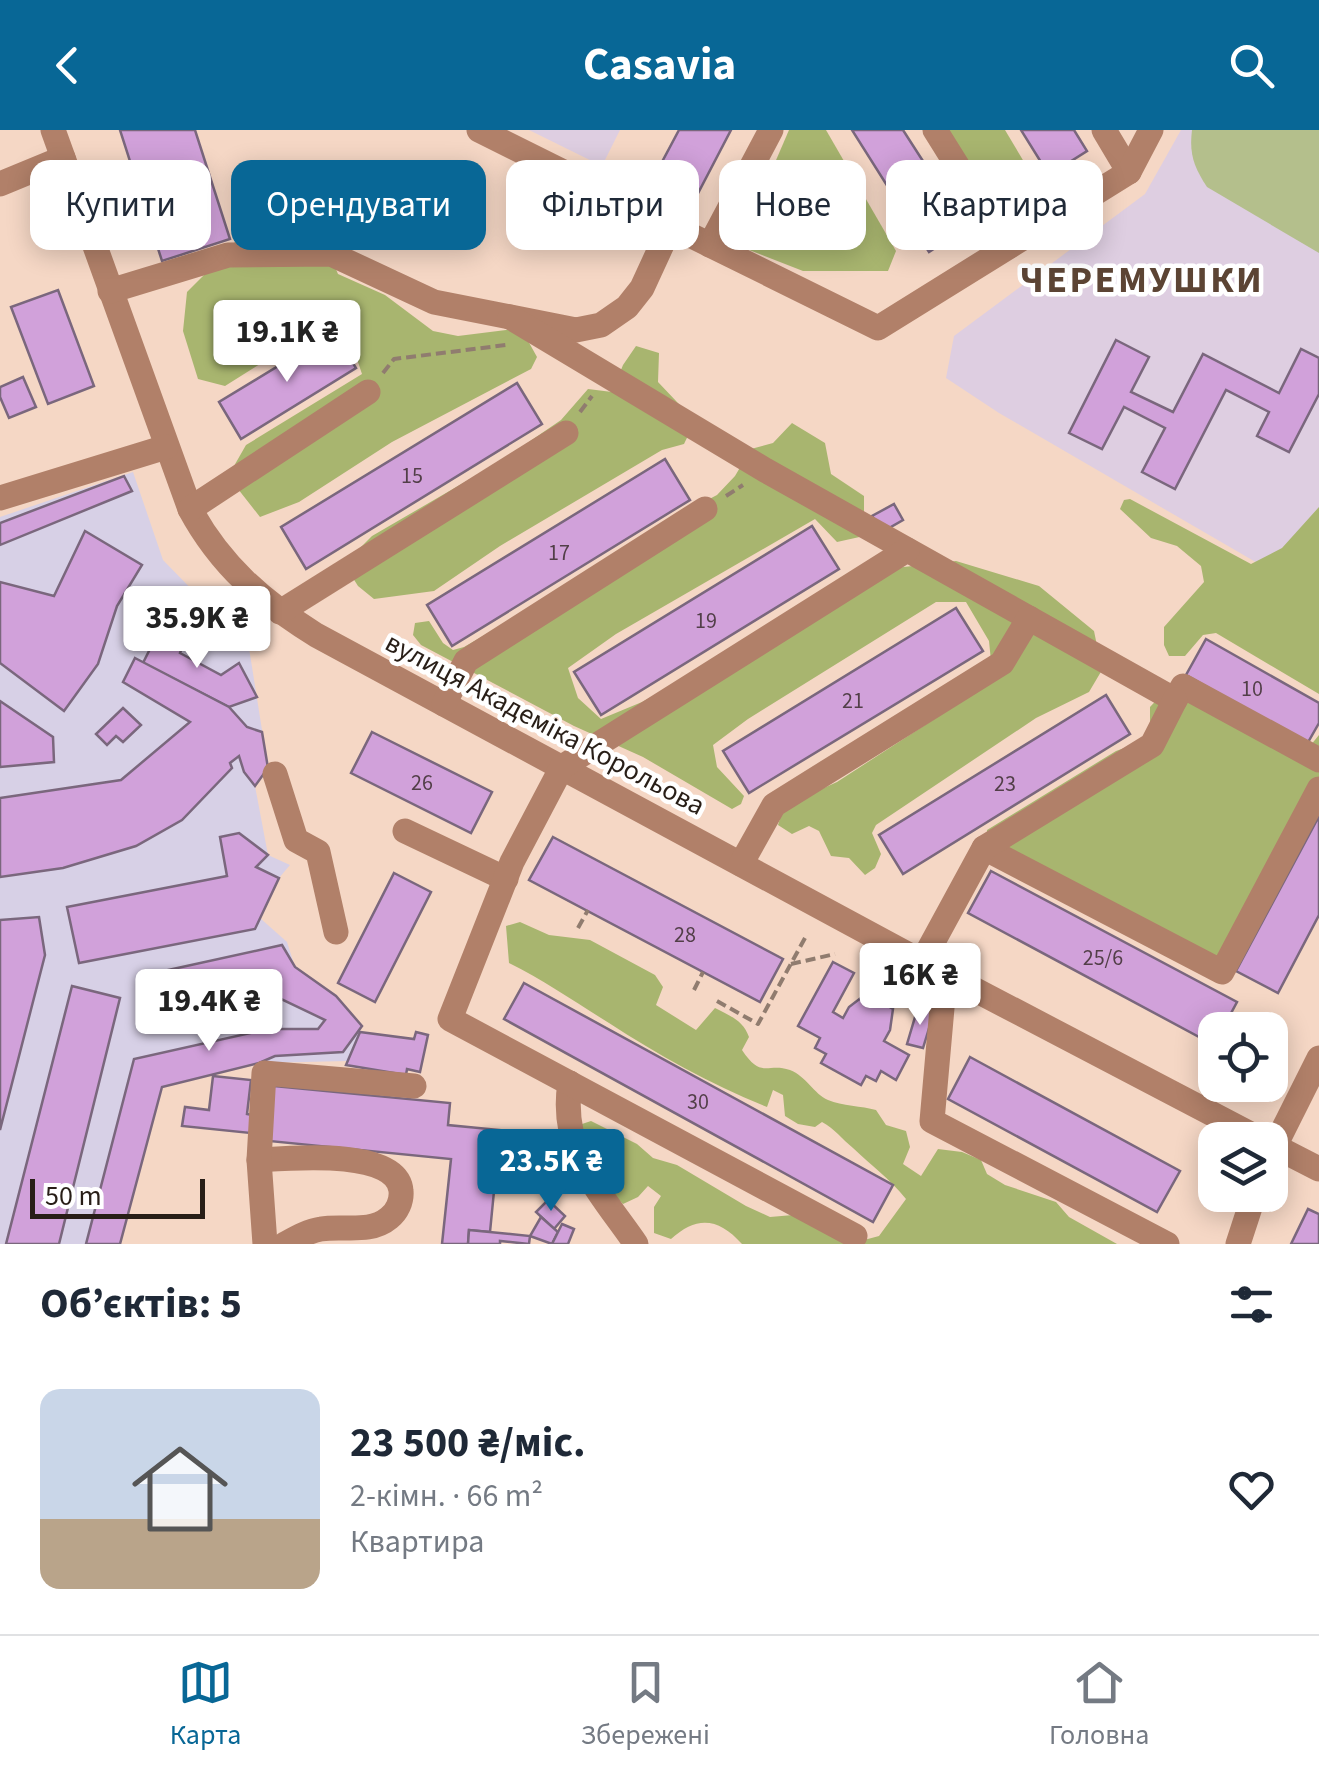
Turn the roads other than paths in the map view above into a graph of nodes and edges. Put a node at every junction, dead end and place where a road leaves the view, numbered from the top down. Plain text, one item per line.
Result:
1 (52, 130) edge
2 (479, 130) edge
3 (771, 130) edge
4 (935, 130) edge
5 (1104, 130) edge
6 (1151, 130) edge
7 (62, 158) junction
8 (540, 160) edge
9 (954, 160) edge
10 (1129, 172) junction
11 (0, 184) edge
12 (1103, 188) edge
13 (699, 239) edge
14 (710, 245) junction
15 (660, 250) edge
16 (1003, 250) edge
17 (110, 290) junction
18 (510, 317) junction
19 (368, 392) road end
20 (566, 433) road end
21 (166, 448) junction
22 (0, 498) edge
23 (190, 509) junction
24 (705, 510) road end
25 (907, 550) junction
26 (280, 612) junction
27 (1029, 618) junction
28 (1175, 700) junction
29 (444, 704) junction
30 (1319, 760) edge
31 (562, 767) junction
32 (275, 774) dead end
33 (1319, 790) edge
34 (405, 831) dead end
35 (984, 848) junction
36 (741, 864) junction
37 (506, 879) junction
38 (336, 932) dead end
39 (934, 968) junction
40 (1319, 1058) edge
41 (570, 1083) junction
42 (414, 1086) dead end
43 (1224, 1122) edge
44 (1283, 1122) edge
45 (1288, 1155) edge
46 (259, 1160) junction
47 (1319, 1169) edge
48 (1248, 1212) edge
49 (856, 1236) dead end
50 (266, 1244) edge
51 (285, 1244) edge
52 (636, 1244) edge
53 (1167, 1244) edge
54 (1238, 1244) edge

1 - 7 street, вулиця Академіка Корольова
2 - 8 street
3 - 14 street
4 - 9 street
5 - 10 street
6 - 10 street
7 - 11 street
7 - 17 street, вулиця Академіка Корольова
10 - 12 street
13 - 14 street
14 - 16 street
15 - 18 street
17 - 18 street
17 - 21 street, вулиця Академіка Корольова
18 - 25 street
19 - 23 street
20 - 26 street
21 - 22 street
21 - 23 street, вулиця Академіка Корольова
23 - 26 street, вулиця Академіка Корольова
24 - 29 street
25 - 27 street
25 - 31 street
26 - 29 street, вулиця Академіка Корольова
27 - 28 street
27 - 36 street
28 - 30 street
28 - 35 street
29 - 31 street, вулиця Академіка Корольова
31 - 36 street, вулиця Академіка Корольова
31 - 37 street
32 - 38 street
33 - 35 street
34 - 37 street
35 - 39 street
36 - 39 street, вулиця Академіка Корольова
37 - 41 street
39 - 43 street, вулиця Академіка Корольова
39 - 53 street
40 - 44 street
41 - 49 street
41 - 52 street
42 - 46 street
45 - 47 street, вулиця Академіка Корольова
46 - 50 street
46 - 51 street
48 - 54 street

